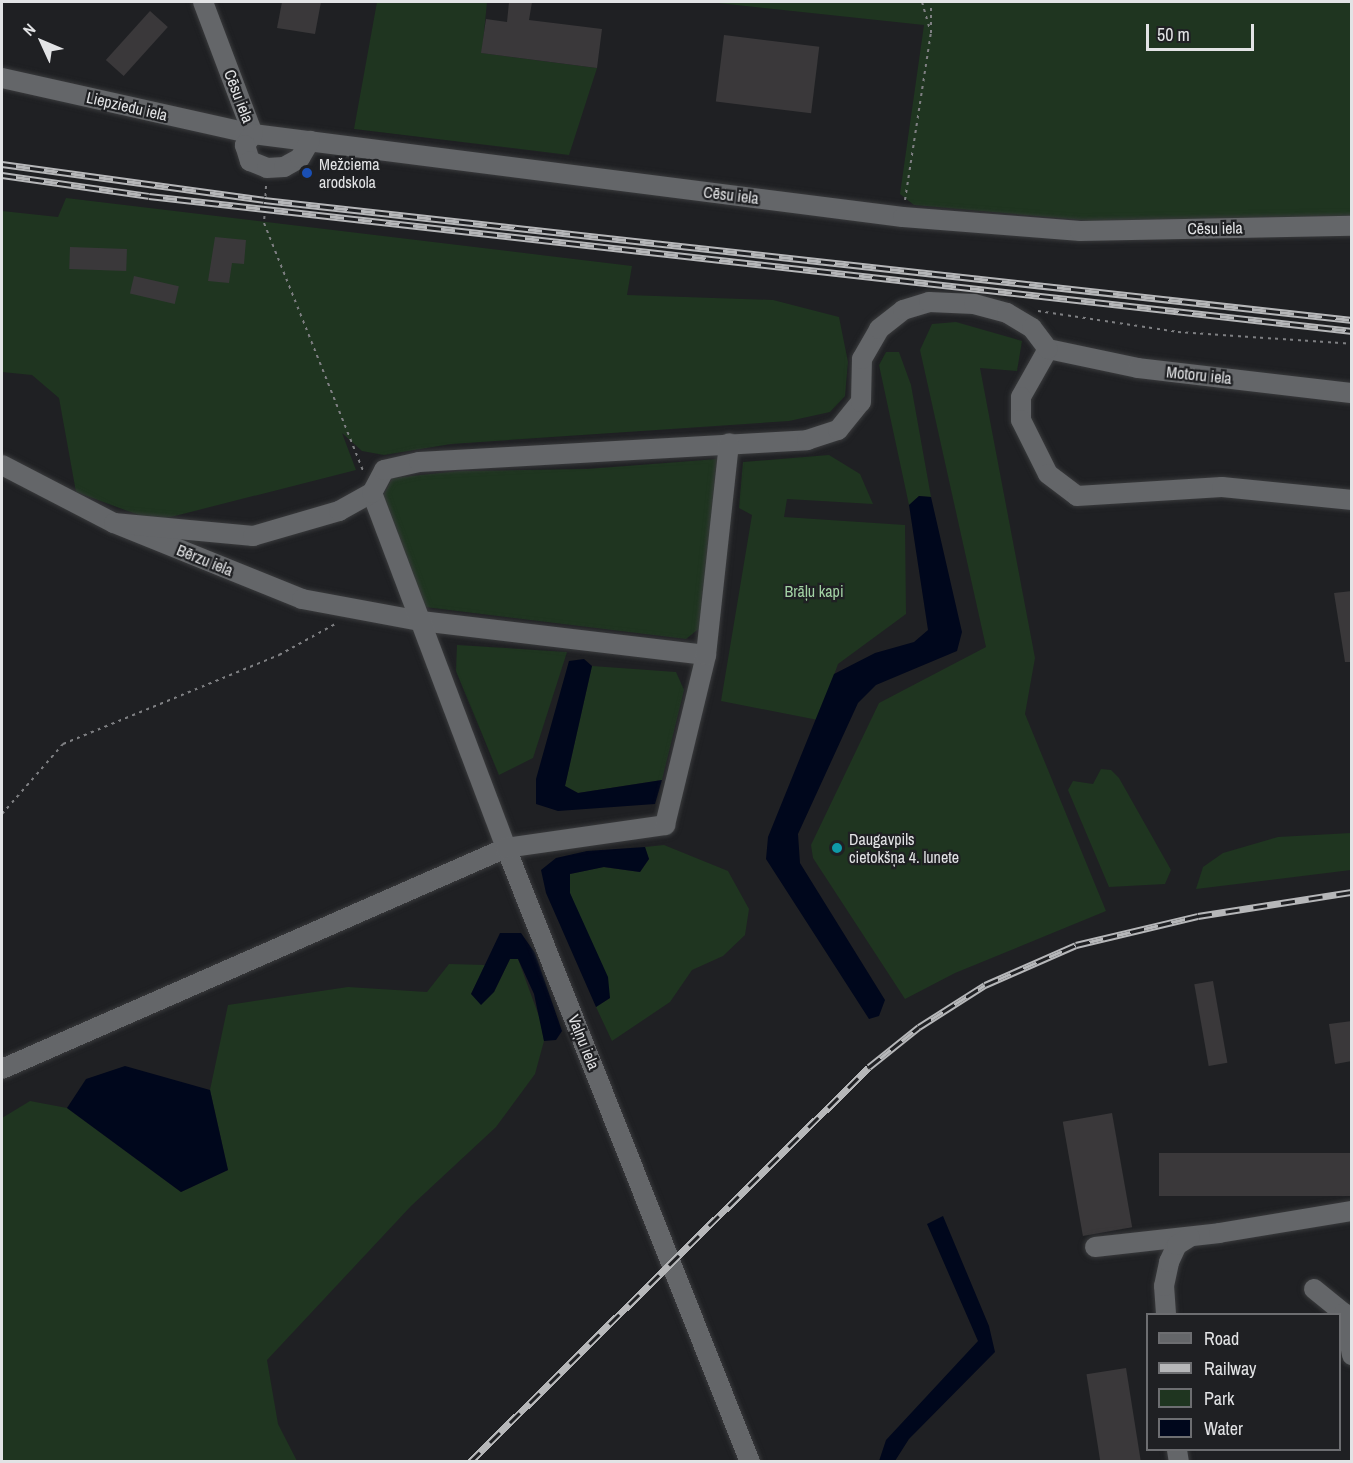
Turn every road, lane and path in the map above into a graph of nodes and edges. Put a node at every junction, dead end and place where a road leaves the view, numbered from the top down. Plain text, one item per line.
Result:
1 (203, 2) edge
2 (922, 2) edge
3 (931, 2) edge
4 (931, 33) junction
5 (2, 78) edge
6 (253, 134) junction
7 (310, 141) junction
8 (267, 168) junction
9 (903, 217) junction
10 (1352, 226) edge
11 (1028, 309) dead end
12 (1352, 344) edge
13 (1048, 349) junction
14 (1352, 393) edge
15 (729, 444) junction
16 (2, 465) edge
17 (372, 493) junction
18 (1352, 500) edge
19 (114, 523) junction
20 (358, 611) junction
21 (421, 621) junction
22 (706, 655) junction
23 (2, 822) edge
24 (506, 848) junction
25 (2, 1069) edge
26 (1352, 1211) edge
27 (1190, 1237) junction
28 (1095, 1247) dead end
29 (1314, 1289) dead end
30 (1166, 1313) edge
31 (1352, 1355) edge
32 (750, 1461) edge

1 - 6 street, Cēsu iela
2 - 4 path
3 - 4 path
4 - 9 path
5 - 6 street, Liepziedu iela
6 - 7 street, Cēsu iela
6 - 8 street
7 - 8 street
7 - 9 street, Cēsu iela
8 - 17 path
9 - 10 street, Cēsu iela
11 - 12 path
13 - 14 street, Motoru iela
13 - 15 street
13 - 18 street
15 - 17 street
15 - 22 street
16 - 19 street, Bērzu iela
17 - 19 street
17 - 21 street, Vaļņu iela
19 - 20 street, Bērzu iela
20 - 21 street, Bērzu iela
20 - 23 path
21 - 22 street, Bērzu iela
21 - 24 street, Vaļņu iela
22 - 24 street
24 - 25 street
24 - 32 street, Vaļņu iela
26 - 27 street
27 - 28 street
27 - 30 street
29 - 31 street

